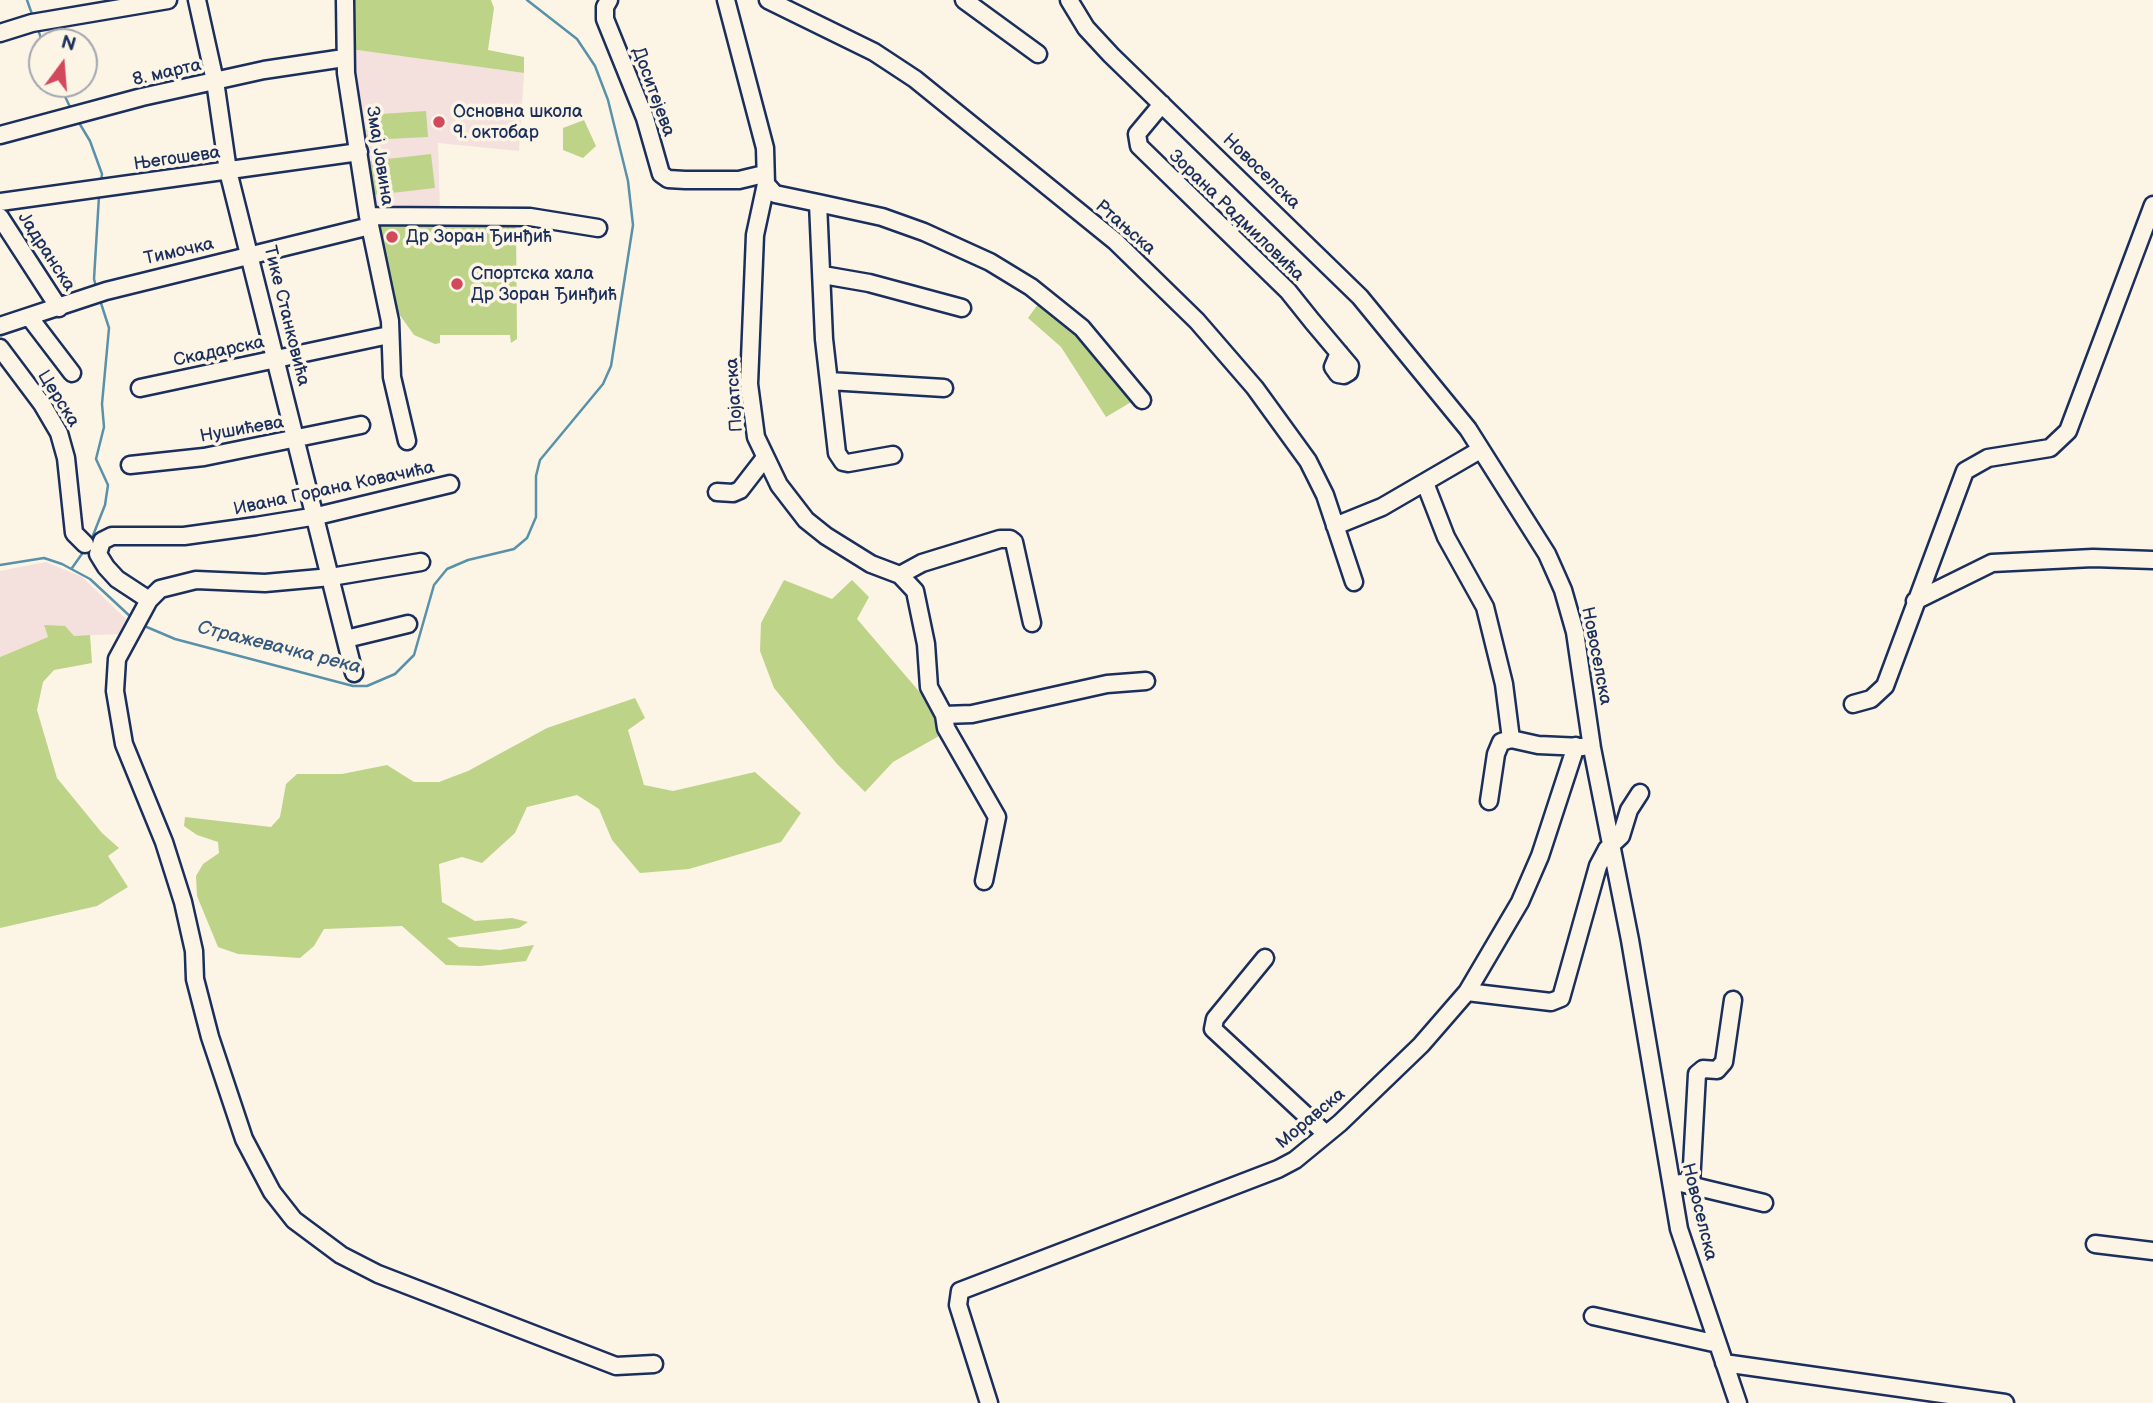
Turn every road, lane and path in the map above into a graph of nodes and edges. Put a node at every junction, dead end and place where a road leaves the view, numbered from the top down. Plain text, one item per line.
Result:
1 (168, 0) edge
2 (197, 0) edge
3 (345, 0) edge
4 (609, 0) edge
5 (726, 0) edge
6 (768, 0) edge
7 (964, 0) edge
8 (1069, 0) edge
9 (0, 33) edge
10 (1038, 54) dead end
11 (344, 58) junction
12 (215, 81) junction
13 (1162, 104) junction
14 (0, 135) edge
15 (359, 152) junction
16 (228, 171) junction
17 (765, 179) junction
18 (0, 202) edge
19 (818, 203) junction
20 (2153, 205) edge
21 (0, 217) edge
22 (369, 221) junction
23 (598, 228) dead end
24 (251, 255) junction
25 (822, 275) junction
26 (60, 308) junction
27 (962, 308) dead end
28 (30, 318) junction
29 (0, 326) edge
30 (389, 335) junction
31 (0, 348) edge
32 (1339, 353) dead end
33 (277, 359) junction
34 (72, 373) dead end
35 (830, 381) junction
36 (140, 388) dead end
37 (944, 388) dead end
38 (1142, 400) dead end
39 (361, 425) dead end
40 (298, 439) junction
41 (407, 441) dead end
42 (1480, 450) junction
43 (893, 455) dead end
44 (764, 459) junction
45 (130, 466) dead end
46 (1425, 483) junction
47 (450, 484) dead end
48 (716, 492) dead end
49 (317, 516) junction
50 (1335, 526) junction
51 (94, 546) junction
52 (2153, 560) edge
53 (421, 562) dead end
54 (900, 575) junction
55 (331, 578) junction
56 (1354, 582) dead end
57 (1915, 601) junction
58 (142, 612) junction
59 (408, 624) dead end
60 (1032, 624) dead end
61 (346, 639) junction
62 (354, 673) dead end
63 (1146, 681) dead end
64 (1853, 704) dead end
65 (943, 715) junction
66 (1511, 739) junction
67 (1584, 747) junction
68 (1640, 793) dead end
69 (1489, 801) dead end
70 (1611, 843) junction
71 (984, 881) dead end
72 (1265, 958) dead end
73 (1467, 992) junction
74 (1733, 1000) dead end
75 (1326, 1134) junction
76 (1670, 1182) junction
77 (1690, 1184) junction
78 (1764, 1203) dead end
79 (2095, 1244) dead end
80 (2153, 1251) edge
81 (1593, 1316) dead end
82 (1717, 1344) junction
83 (1724, 1363) junction
84 (654, 1364) dead end
85 (989, 1403) edge
86 (1738, 1403) edge
87 (2005, 1403) edge

1 - 9 street
2 - 12 street, Тике Станковића
3 - 11 street, Змај Јовина
4 - 17 street, Доситејева
5 - 17 street, Појатска
6 - 50 street, Ртањска
7 - 10 street
8 - 13 street, Новоселска
11 - 12 street, 8. марта
11 - 15 street, Змај Јовина
12 - 14 street, 8. марта
12 - 16 street, Тике Станковића
13 - 32 street, Зорана Радмиловића
13 - 42 street, Новоселска
15 - 16 street, Његошева
15 - 22 street, Змај Јовина
16 - 18 street, Његошева
16 - 24 street, Тике Станковића
17 - 19 street
17 - 44 street, Појатска
19 - 25 street
19 - 38 street
20 - 57 street
21 - 26 street, Јадранска
22 - 23 street, Тимочка
22 - 24 street, Тимочка
22 - 30 street, Змај Јовина
24 - 26 street, Тимочка
24 - 33 street, Тике Станковића
25 - 27 street
25 - 35 street
26 - 28 street, Тимочка
28 - 29 street, Тимочка
28 - 34 street
30 - 33 street, Скадарска
30 - 41 street, Змај Јовина
31 - 51 street, Церска
33 - 36 street, Скадарска
33 - 40 street, Тике Станковића
35 - 37 street
35 - 43 street
39 - 40 street, Нушићева
40 - 45 street, Нушићева
40 - 49 street, Тике Станковића
42 - 46 street
42 - 67 street, Новоселска
44 - 48 street
44 - 54 street, Појатска
46 - 50 street
46 - 66 street
47 - 49 street, Ивана Горана Ковачића
49 - 51 street, Ивана Горана Ковачића
49 - 55 street, Тике Станковића
50 - 56 street, Ртањска
51 - 58 street, Церска
52 - 57 street
53 - 55 street
54 - 60 street
54 - 65 street
55 - 58 street
55 - 61 street, Тике Станковића
57 - 64 street
58 - 84 street
59 - 61 street
61 - 62 street, Тике Станковића
63 - 65 street
65 - 71 street
66 - 67 street
66 - 69 street
67 - 70 street, Новоселска
67 - 73 street, Моравска
68 - 70 street
70 - 73 street
70 - 76 street, Новоселска
72 - 75 street
73 - 75 street, Моравска
74 - 77 street
75 - 85 street, Моравска
76 - 77 street
76 - 82 street, Новоселска
77 - 78 street
79 - 80 street
81 - 82 street
82 - 83 street, Новоселска
83 - 86 street, Новоселска
83 - 87 street

